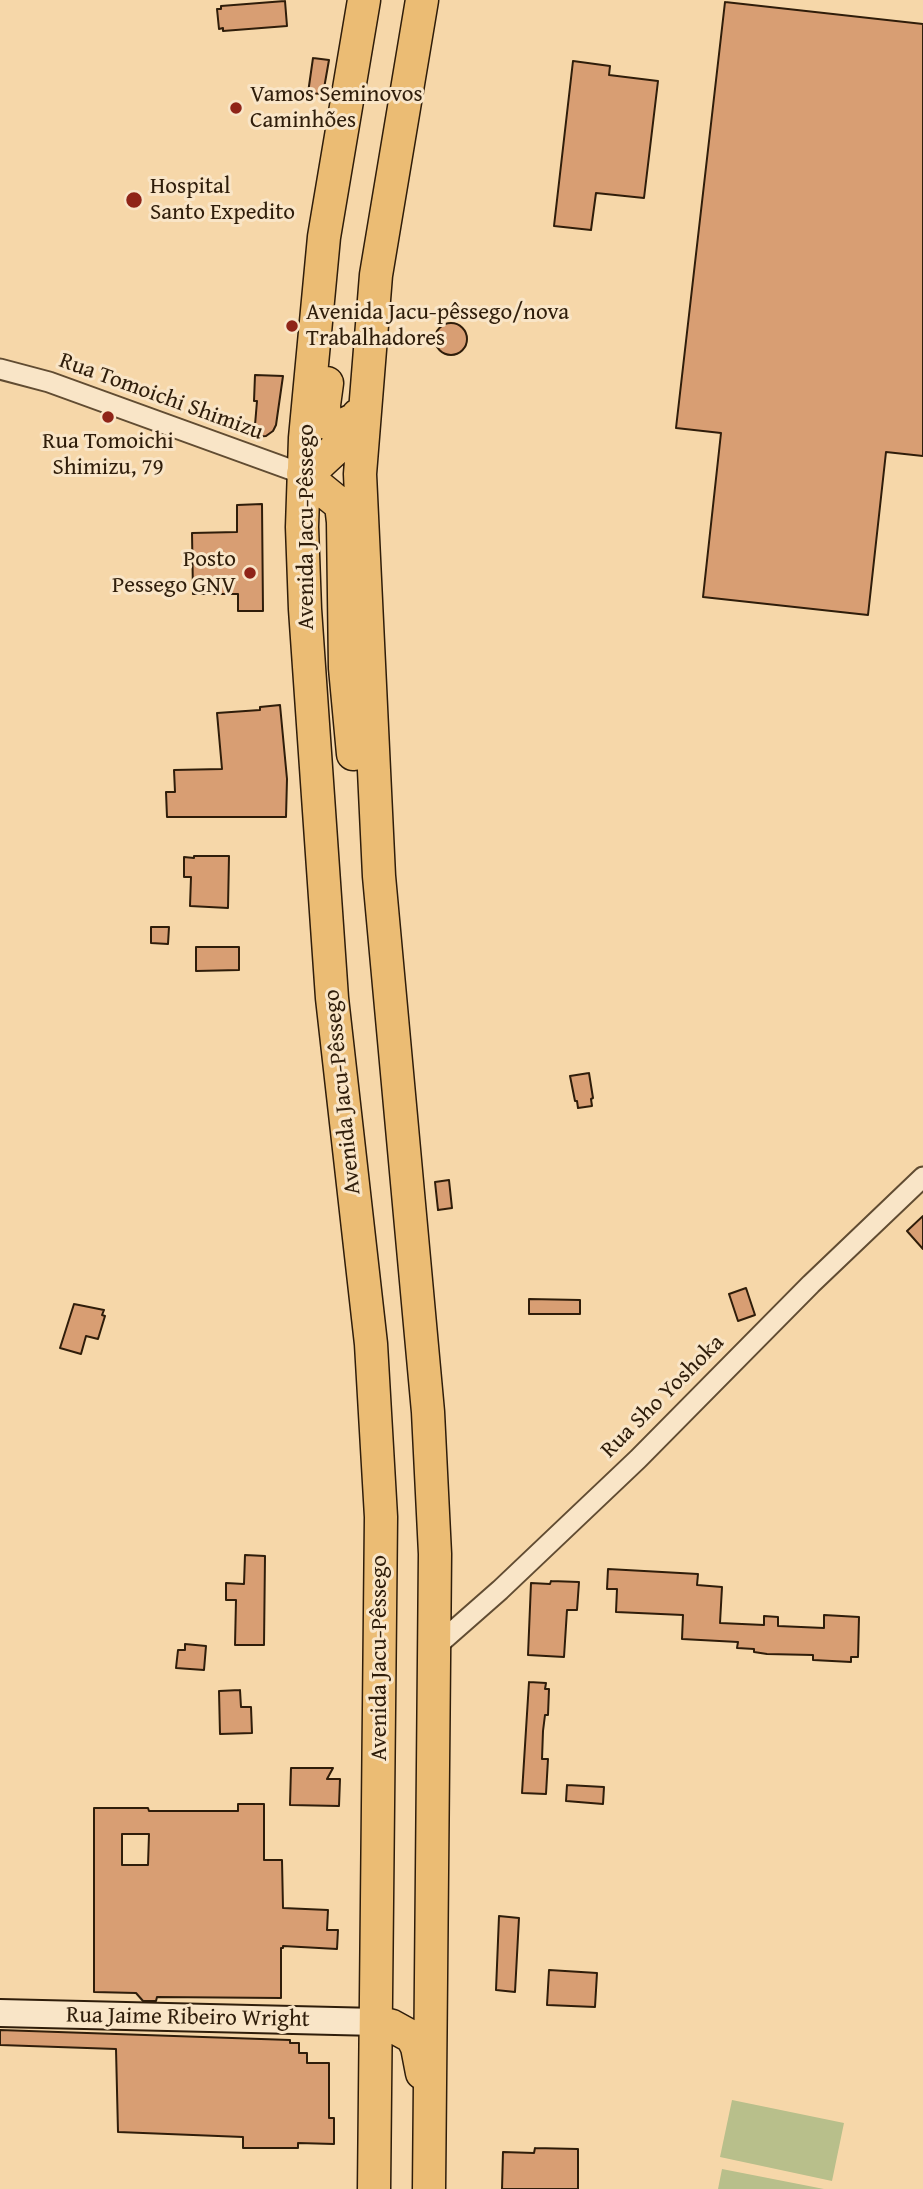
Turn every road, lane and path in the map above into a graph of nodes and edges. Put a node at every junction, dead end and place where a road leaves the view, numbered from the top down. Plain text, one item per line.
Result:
1 (365, 0) edge
2 (422, 0) edge
3 (336, 169) junction
4 (0, 369) edge
5 (360, 411) junction
6 (303, 474) junction
7 (302, 527) junction
8 (351, 732) junction
9 (377, 838) junction
10 (923, 1177) edge
11 (435, 1648) junction
12 (432, 2002) junction
13 (0, 2013) edge
14 (377, 2022) junction
15 (430, 2116) junction
16 (374, 2189) edge
17 (429, 2189) edge

1 - 3 highway, Avenida Jacu-Pêssego
2 - 5 highway
3 - 5 highway
3 - 6 highway, Avenida Jacu-Pêssego
4 - 6 street, Rua Tomoichi Shimizu
5 - 6 highway
5 - 9 highway
6 - 7 highway, Avenida Jacu-Pêssego
6 - 8 highway
7 - 8 highway
7 - 14 highway, Avenida Jacu-Pêssego
8 - 9 highway
9 - 11 highway
10 - 11 street, Rua Sho Yoshoka
11 - 12 highway
12 - 14 highway
12 - 15 highway
13 - 14 main road, Rua Jaime Ribeiro Wright
14 - 15 highway
14 - 16 highway, Avenida Jacu-Pêssego
15 - 17 highway

